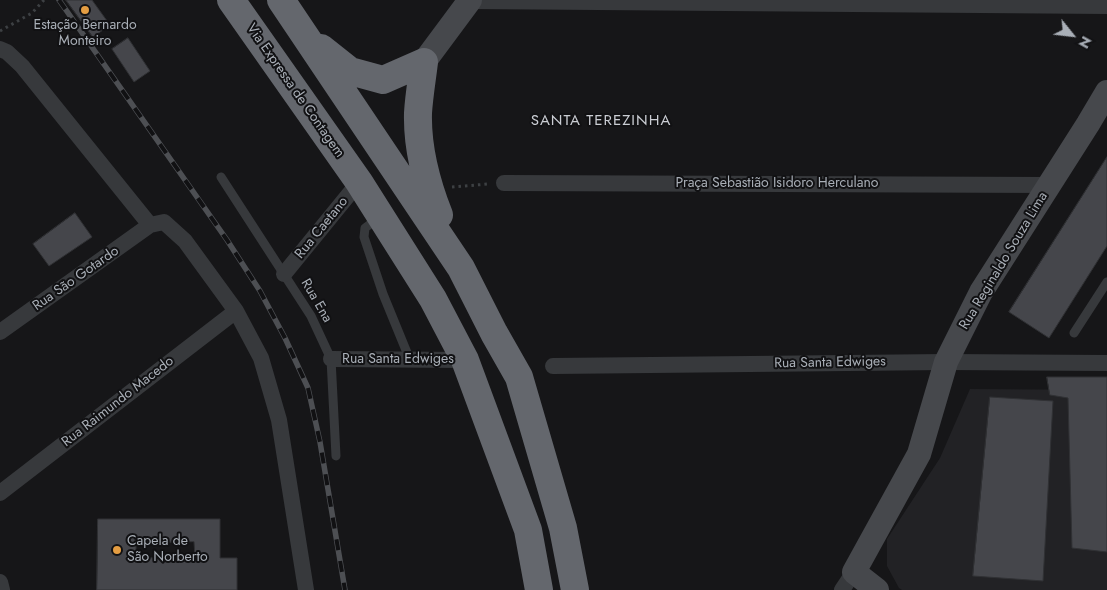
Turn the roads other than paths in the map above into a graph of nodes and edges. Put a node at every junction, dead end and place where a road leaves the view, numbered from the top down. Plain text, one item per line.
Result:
1 (231, 0) edge
2 (281, 0) edge
3 (469, 1) edge
4 (1107, 6) edge
5 (298, 28) junction
6 (0, 49) edge
7 (424, 62) junction
8 (1107, 92) edge
9 (221, 176) dead end
10 (359, 182) junction
11 (504, 183) road end
12 (1049, 185) junction
13 (384, 219) junction
14 (150, 225) junction
15 (461, 268) junction
16 (284, 274) junction
17 (1107, 282) edge
18 (236, 312) junction
19 (0, 332) edge
20 (1074, 333) dead end
21 (331, 359) junction
22 (410, 360) junction
23 (465, 360) junction
24 (946, 362) junction
25 (1107, 363) edge
26 (553, 366) dead end
27 (336, 456) dead end
28 (0, 493) edge
29 (848, 581) edge
30 (0, 582) edge
31 (2, 590) edge
32 (306, 590) edge
33 (539, 590) edge
34 (576, 590) edge
35 (877, 590) edge

1 - 10 highway, Via Expressa de Contagem
2 - 5 highway
3 - 4 street
3 - 7 street
5 - 7 highway
5 - 15 highway
6 - 14 street
7 - 15 highway
8 - 12 street, Rua Reginaldo Souza Lima
9 - 16 lane, Rua Ena
10 - 13 highway, Via Expressa de Contagem
10 - 16 street, Rua Caetano
11 - 12 street, Praça Sebastião Isidoro Herculano
12 - 24 street, Rua Reginaldo Souza Lima
13 - 22 lane
13 - 23 highway, Via Expressa de Contagem
14 - 18 street
14 - 19 street, Rua São Gotardo
15 - 34 highway
16 - 21 lane, Rua Ena
17 - 20 lane
18 - 28 street, Rua Raimundo Macedo
18 - 32 street
21 - 22 street, Rua Santa Edwiges
21 - 27 lane, Rua Ena
22 - 23 street, Rua Santa Edwiges
23 - 33 highway, Via Expressa de Contagem
24 - 25 street, Rua Santa Edwiges
24 - 26 street, Rua Santa Edwiges
24 - 29 street, Rua Reginaldo Souza Lima
29 - 35 street, Rua Reginaldo Souza Lima
30 - 31 street

